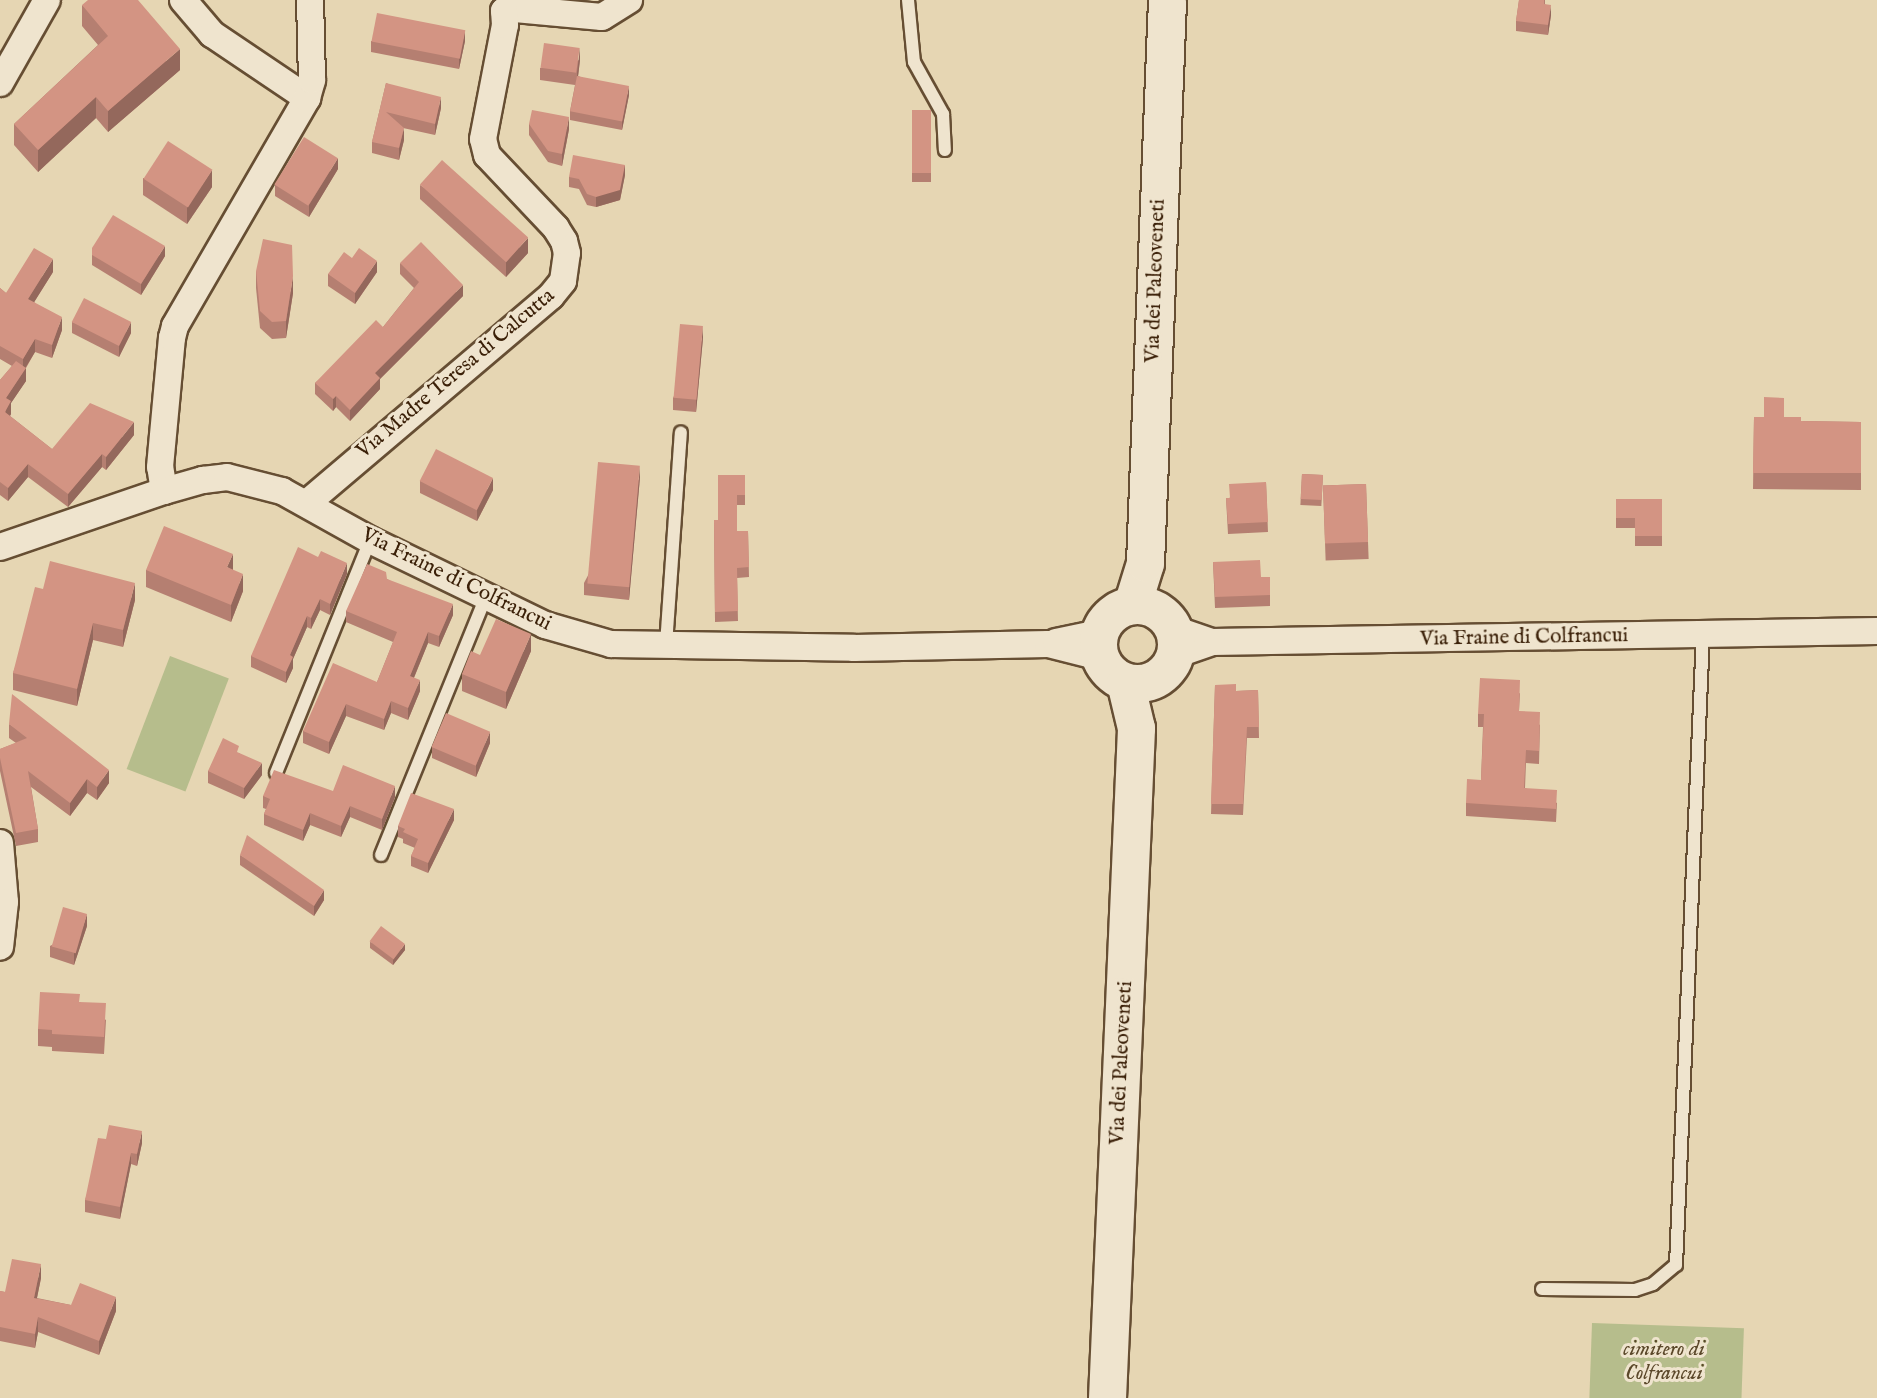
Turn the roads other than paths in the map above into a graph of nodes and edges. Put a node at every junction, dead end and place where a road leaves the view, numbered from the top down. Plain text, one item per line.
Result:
1 (47, 0) edge
2 (183, 0) edge
3 (310, 0) edge
4 (629, 0) edge
5 (908, 0) edge
6 (1167, 0) edge
7 (496, 5) edge
8 (0, 83) edge
9 (307, 99) junction
10 (944, 150) dead end
11 (681, 433) dead end
12 (164, 491) junction
13 (307, 503) junction
14 (370, 540) junction
15 (0, 547) edge
16 (486, 597) junction
17 (1159, 624) junction
18 (1877, 631) edge
19 (1703, 635) junction
20 (666, 645) junction
21 (1118, 663) junction
22 (276, 773) edge
23 (0, 843) edge
24 (381, 855) dead end
25 (0, 947) edge
26 (1542, 1289) dead end
27 (1107, 1398) edge

1 - 8 street
2 - 9 street
3 - 9 street
4 - 7 street, Via Madre Teresa di Calcutta
5 - 10 lane
6 - 17 main road, Via dei Paleoveneti
7 - 13 street, Via Madre Teresa di Calcutta
9 - 12 street
11 - 20 lane
12 - 13 street, Via Fraine di Colfrancui
12 - 15 street, Via Fraine di Colfrancui
13 - 14 street, Via Fraine di Colfrancui
14 - 16 street, Via Fraine di Colfrancui
14 - 22 lane
16 - 20 street, Via Fraine di Colfrancui
16 - 24 lane
17 - 19 street, Via Fraine di Colfrancui
17 - 21 main road, Via dei Paleoveneti
17 - 21 main road, Via dei Paleoveneti
18 - 19 street, Via Fraine di Colfrancui
19 - 26 lane
20 - 21 street, Via Fraine di Colfrancui
21 - 27 main road, Via dei Paleoveneti
23 - 25 street

